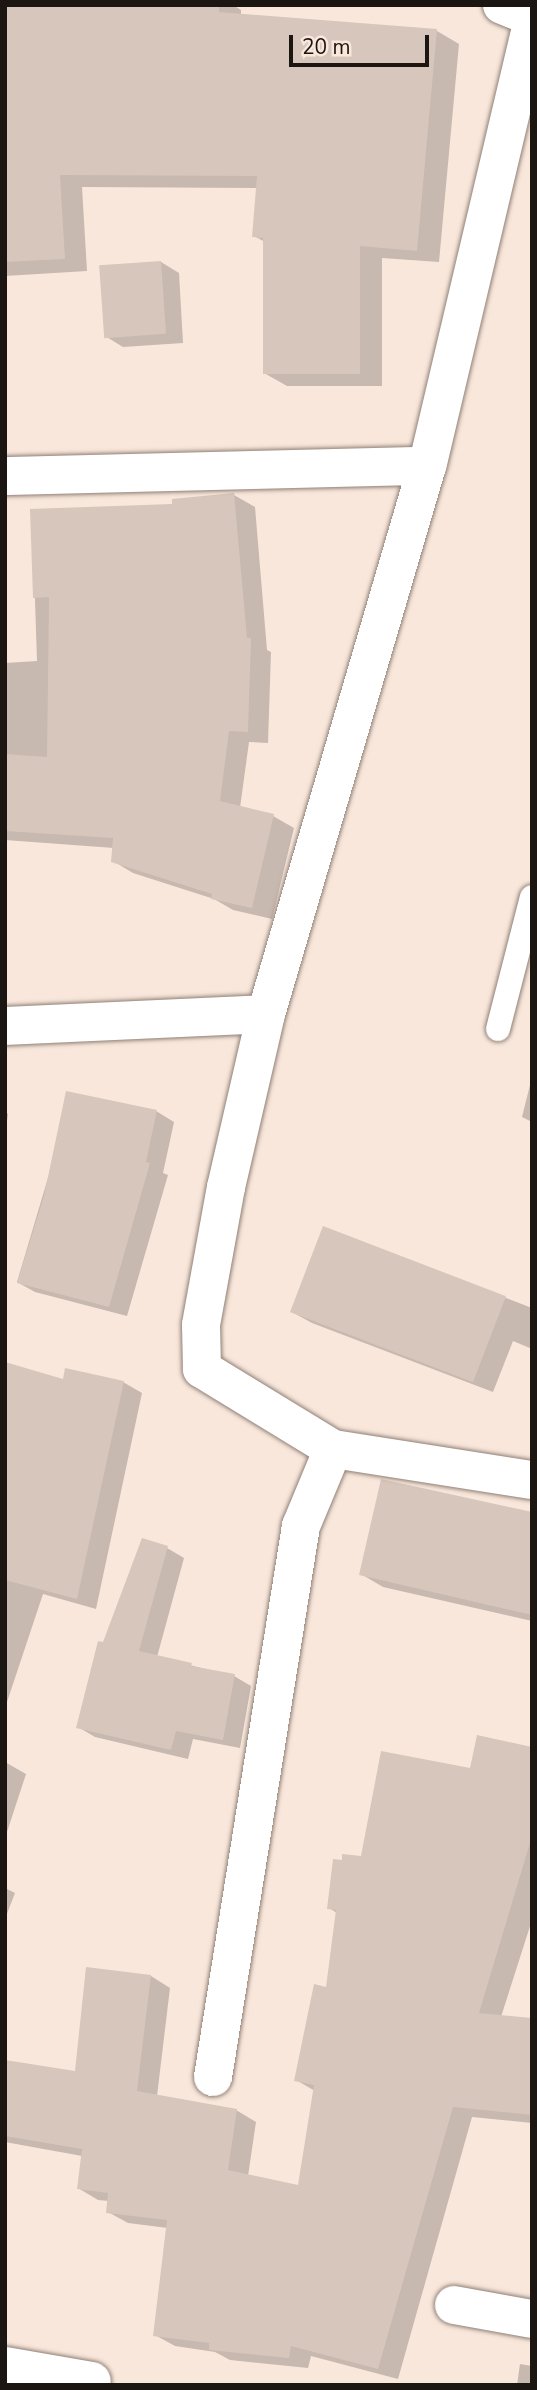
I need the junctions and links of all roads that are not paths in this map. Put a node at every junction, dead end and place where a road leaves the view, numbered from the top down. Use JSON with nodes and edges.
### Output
{"nodes":[{"id":1,"x":502,"y":5,"type":"edge"},
{"id":2,"x":532,"y":17,"type":"edge"},
{"id":3,"x":532,"y":23,"type":"edge"},
{"id":4,"x":427,"y":466,"type":"junction"},
{"id":5,"x":5,"y":476,"type":"edge"},
{"id":6,"x":532,"y":897,"type":"edge"},
{"id":7,"x":266,"y":1014,"type":"junction"},
{"id":8,"x":5,"y":1026,"type":"edge"},
{"id":9,"x":498,"y":1029,"type":"dead end"},
{"id":10,"x":333,"y":1449,"type":"junction"},
{"id":11,"x":532,"y":1480,"type":"edge"},
{"id":12,"x":213,"y":2077,"type":"dead end"},
{"id":13,"x":454,"y":2305,"type":"dead end"},
{"id":14,"x":532,"y":2319,"type":"edge"},
{"id":15,"x":5,"y":2366,"type":"edge"},
{"id":16,"x":92,"y":2381,"type":"dead end"}],
"edges":[{"from":1,"to":2,"type":"street"},
{"from":3,"to":4,"type":"street"},
{"from":4,"to":5,"type":"street"},
{"from":4,"to":7,"type":"street"},
{"from":6,"to":9,"type":"lane"},
{"from":7,"to":8,"type":"street"},
{"from":7,"to":10,"type":"street"},
{"from":10,"to":11,"type":"street"},
{"from":10,"to":12,"type":"street"},
{"from":13,"to":14,"type":"street"},
{"from":15,"to":16,"type":"street"}]}
